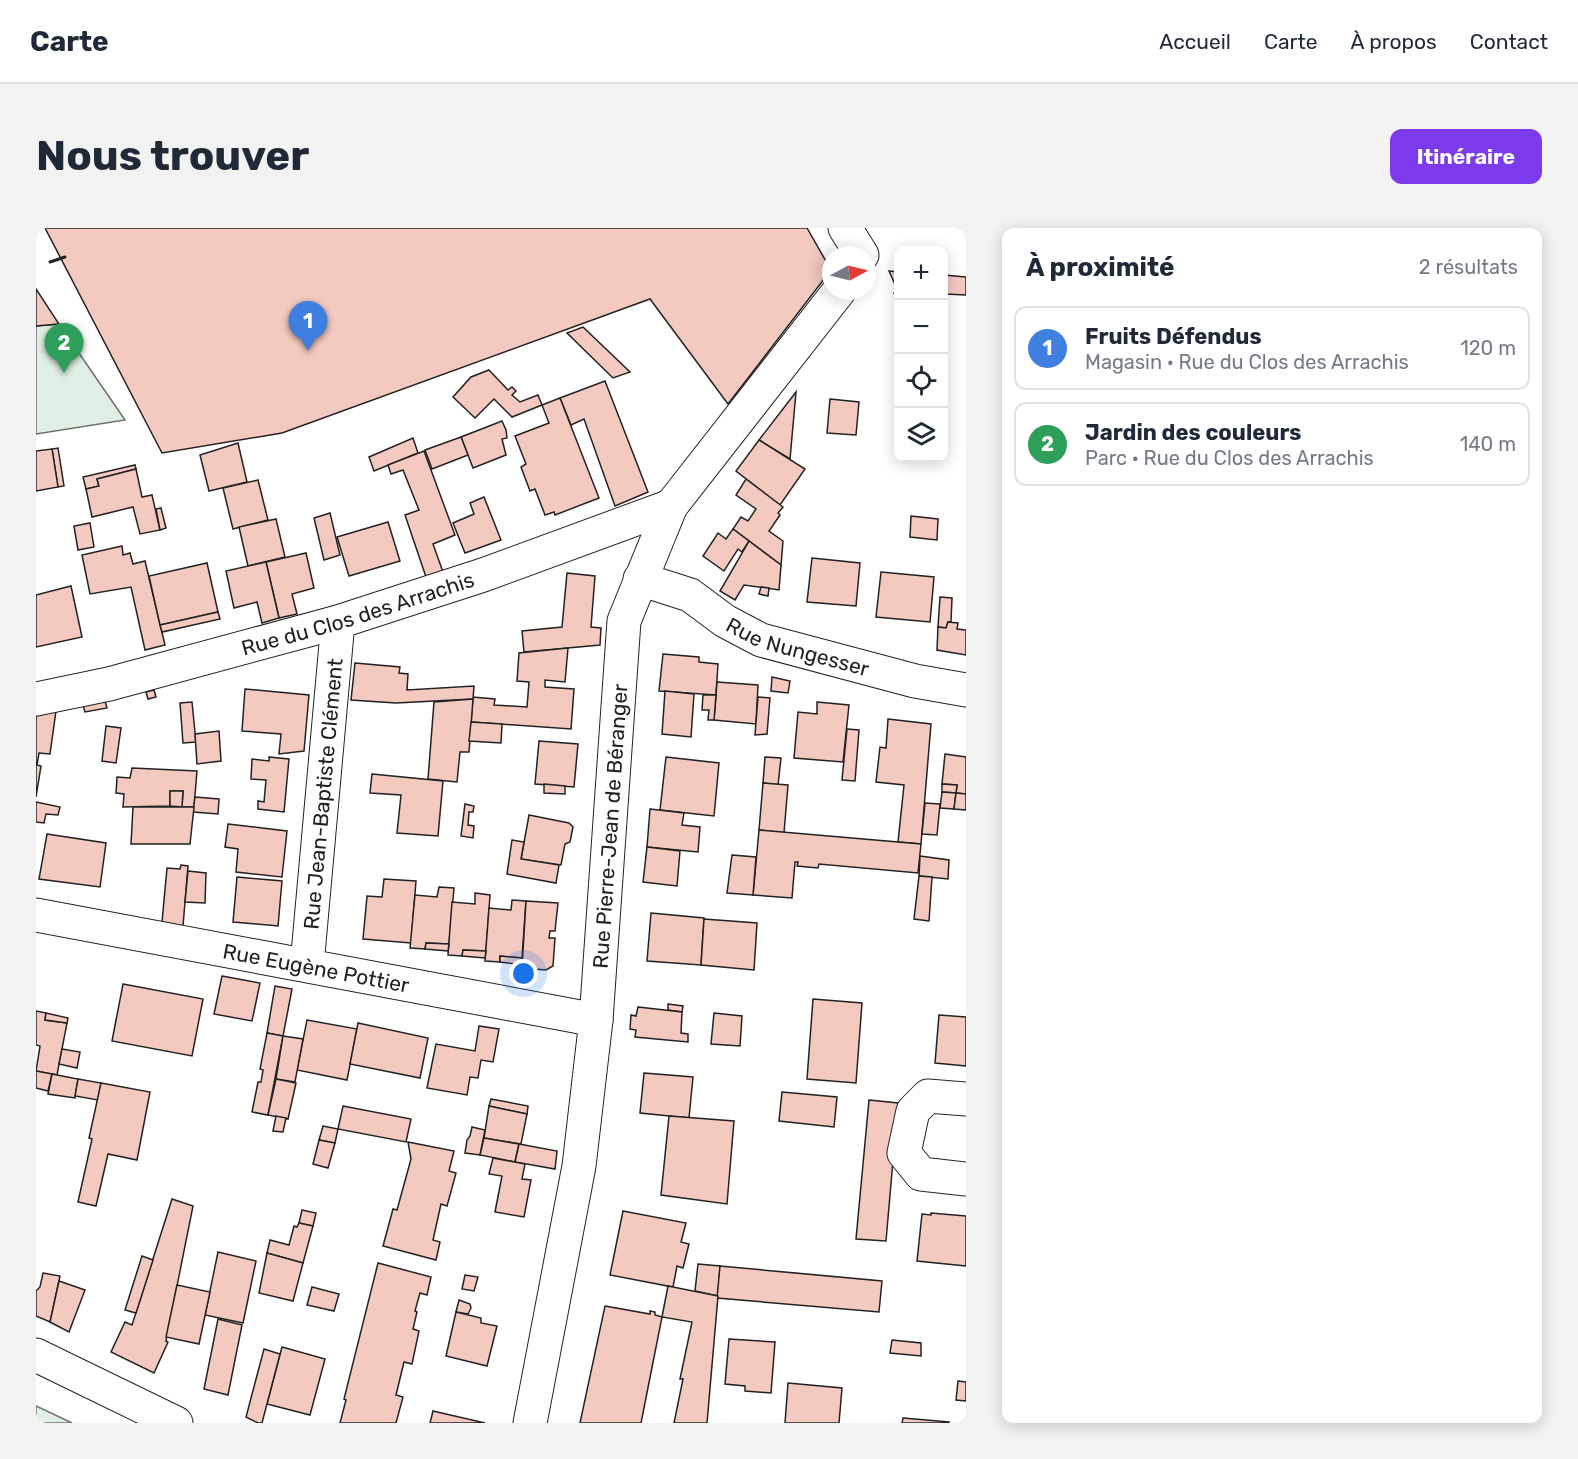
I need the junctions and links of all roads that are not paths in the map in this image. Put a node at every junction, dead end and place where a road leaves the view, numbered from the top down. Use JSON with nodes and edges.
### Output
{"nodes":[{"id":1,"x":845,"y":228,"type":"edge"},
{"id":2,"x":856,"y":246,"type":"edge"},
{"id":3,"x":832,"y":300,"type":"edge"},
{"id":4,"x":671,"y":506,"type":"junction"},
{"id":5,"x":640,"y":579,"type":"junction"},
{"id":6,"x":338,"y":622,"type":"junction"},
{"id":7,"x":966,"y":690,"type":"edge"},
{"id":8,"x":36,"y":699,"type":"edge"},
{"id":9,"x":36,"y":915,"type":"edge"},
{"id":10,"x":307,"y":965,"type":"junction"},
{"id":11,"x":596,"y":1020,"type":"junction"},
{"id":12,"x":966,"y":1099,"type":"edge"},
{"id":13,"x":966,"y":1179,"type":"edge"},
{"id":14,"x":36,"y":1355,"type":"edge"},
{"id":15,"x":176,"y":1423,"type":"edge"},
{"id":16,"x":530,"y":1423,"type":"edge"}],
"edges":[{"from":1,"to":2,"type":"street"},
{"from":3,"to":4,"type":"street","name":"Rue Pierre-Jean de Béranger"},
{"from":4,"to":5,"type":"street","name":"Rue Pierre-Jean de Béranger"},
{"from":4,"to":6,"type":"street","name":"Rue du Clos des Arrachis"},
{"from":5,"to":7,"type":"street","name":"Rue Nungesser"},
{"from":5,"to":11,"type":"street","name":"Rue Pierre-Jean de Béranger"},
{"from":6,"to":8,"type":"street","name":"Rue du Clos des Arrachis"},
{"from":6,"to":10,"type":"street","name":"Rue Jean-Baptiste Clément"},
{"from":9,"to":10,"type":"street","name":"Rue Eugène Pottier"},
{"from":10,"to":11,"type":"street","name":"Rue Eugène Pottier"},
{"from":11,"to":16,"type":"street","name":"Rue Pierre-Jean de Béranger"},
{"from":12,"to":13,"type":"street"},
{"from":14,"to":15,"type":"street"}]}
